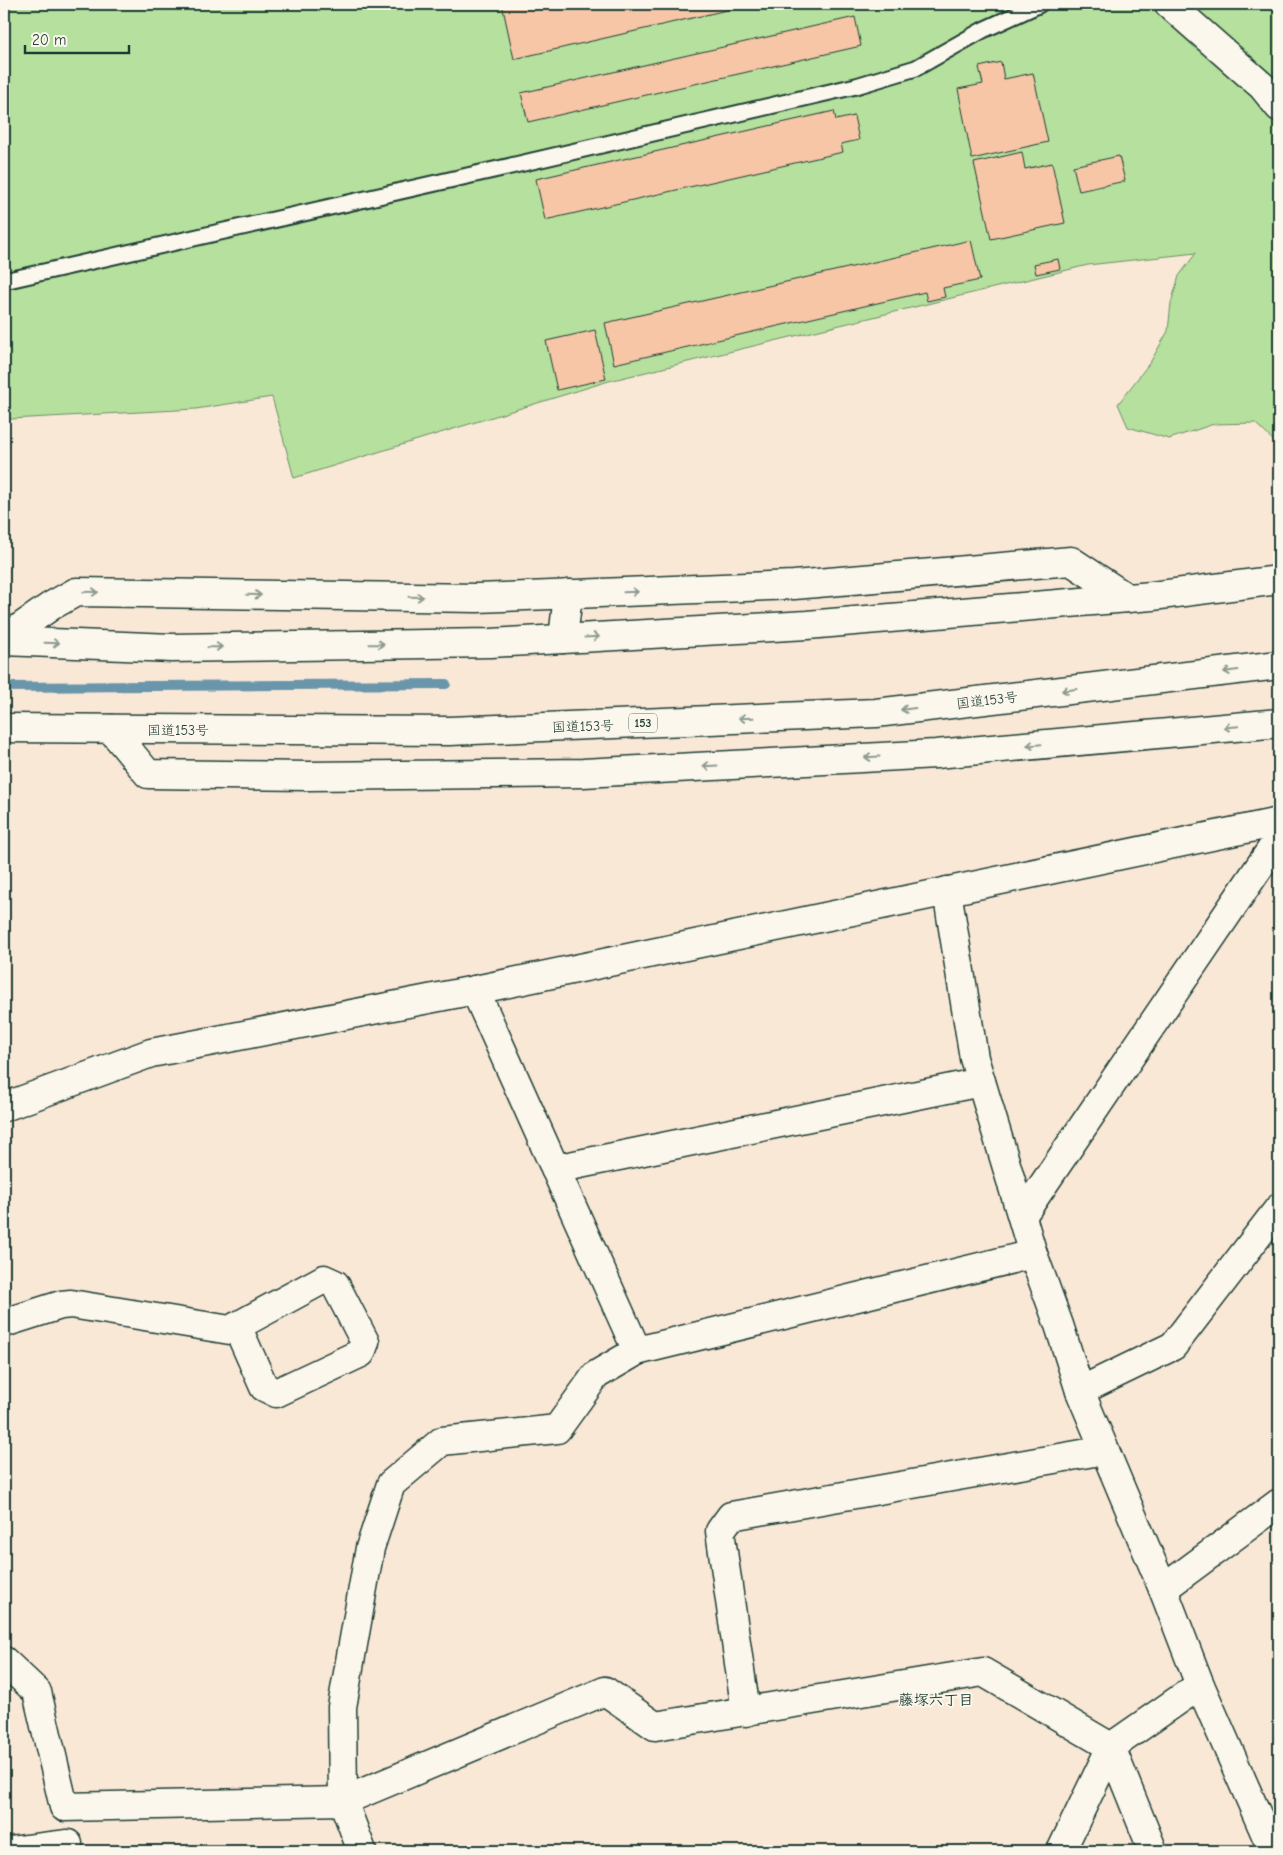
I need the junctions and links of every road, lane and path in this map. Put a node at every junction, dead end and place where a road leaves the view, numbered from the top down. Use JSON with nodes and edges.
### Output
{"nodes":[{"id":1,"x":1040,"y":4,"type":"edge"},
{"id":2,"x":1168,"y":4,"type":"edge"},
{"id":3,"x":1279,"y":107,"type":"edge"},
{"id":4,"x":4,"y":281,"type":"edge"},
{"id":5,"x":1279,"y":580,"type":"edge"},
{"id":6,"x":568,"y":594,"type":"junction"},
{"id":7,"x":1127,"y":598,"type":"junction"},
{"id":8,"x":563,"y":639,"type":"junction"},
{"id":9,"x":4,"y":640,"type":"edge"},
{"id":10,"x":1279,"y":665,"type":"edge"},
{"id":11,"x":1279,"y":723,"type":"edge"},
{"id":12,"x":4,"y":728,"type":"edge"},
{"id":13,"x":112,"y":730,"type":"junction"},
{"id":14,"x":1279,"y":822,"type":"edge"},
{"id":15,"x":1279,"y":838,"type":"edge"},
{"id":16,"x":947,"y":891,"type":"junction"},
{"id":17,"x":475,"y":990,"type":"junction"},
{"id":18,"x":981,"y":1082,"type":"junction"},
{"id":19,"x":4,"y":1106,"type":"edge"},
{"id":20,"x":556,"y":1170,"type":"junction"},
{"id":21,"x":1279,"y":1208,"type":"edge"},
{"id":22,"x":1022,"y":1216,"type":"junction"},
{"id":23,"x":1033,"y":1254,"type":"junction"},
{"id":24,"x":4,"y":1324,"type":"edge"},
{"id":25,"x":237,"y":1326,"type":"junction"},
{"id":26,"x":637,"y":1350,"type":"junction"},
{"id":27,"x":1080,"y":1391,"type":"junction"},
{"id":28,"x":1105,"y":1450,"type":"junction"},
{"id":29,"x":1279,"y":1503,"type":"edge"},
{"id":30,"x":1163,"y":1589,"type":"junction"},
{"id":31,"x":4,"y":1661,"type":"edge"},
{"id":32,"x":1200,"y":1685,"type":"junction"},
{"id":33,"x":746,"y":1712,"type":"junction"},
{"id":34,"x":1111,"y":1747,"type":"junction"},
{"id":35,"x":343,"y":1801,"type":"junction"},
{"id":36,"x":64,"y":1807,"type":"junction"},
{"id":37,"x":69,"y":1848,"type":"edge"},
{"id":38,"x":11,"y":1851,"type":"edge"},
{"id":39,"x":362,"y":1851,"type":"edge"},
{"id":40,"x":1061,"y":1851,"type":"edge"},
{"id":41,"x":1153,"y":1851,"type":"edge"},
{"id":42,"x":1273,"y":1851,"type":"edge"}],
"edges":[{"from":1,"to":4,"type":"lane"},
{"from":2,"to":3,"type":"main road"},
{"from":5,"to":7,"type":"main road"},
{"from":6,"to":7,"type":"main road","one_way":true},
{"from":6,"to":8,"type":"main road"},
{"from":9,"to":6,"type":"main road","one_way":true},
{"from":8,"to":7,"type":"main road","one_way":true},
{"from":9,"to":8,"type":"main road","one_way":true},
{"from":10,"to":13,"type":"main road","name":"国道153号","number":"153","one_way":true},
{"from":11,"to":13,"type":"main road","one_way":true},
{"from":12,"to":13,"type":"main road","name":"国道153号","number":"153"},
{"from":14,"to":16,"type":"main road"},
{"from":15,"to":22,"type":"main road"},
{"from":16,"to":17,"type":"main road"},
{"from":16,"to":18,"type":"main road"},
{"from":17,"to":19,"type":"main road"},
{"from":17,"to":20,"type":"main road"},
{"from":18,"to":20,"type":"main road"},
{"from":18,"to":22,"type":"main road"},
{"from":20,"to":26,"type":"main road"},
{"from":21,"to":27,"type":"main road"},
{"from":22,"to":23,"type":"main road"},
{"from":23,"to":26,"type":"main road"},
{"from":23,"to":27,"type":"main road"},
{"from":24,"to":25,"type":"main road"},
{"from":25,"to":25,"type":"main road"},
{"from":26,"to":35,"type":"main road"},
{"from":27,"to":28,"type":"main road"},
{"from":28,"to":30,"type":"main road"},
{"from":28,"to":33,"type":"main road"},
{"from":29,"to":30,"type":"main road"},
{"from":30,"to":32,"type":"main road"},
{"from":31,"to":36,"type":"main road"},
{"from":32,"to":34,"type":"main road"},
{"from":32,"to":42,"type":"main road"},
{"from":33,"to":34,"type":"main road"},
{"from":33,"to":35,"type":"main road"},
{"from":34,"to":40,"type":"main road"},
{"from":34,"to":41,"type":"main road"},
{"from":35,"to":36,"type":"main road"},
{"from":35,"to":39,"type":"main road"},
{"from":36,"to":37,"type":"main road"},
{"from":37,"to":38,"type":"main road"}]}
